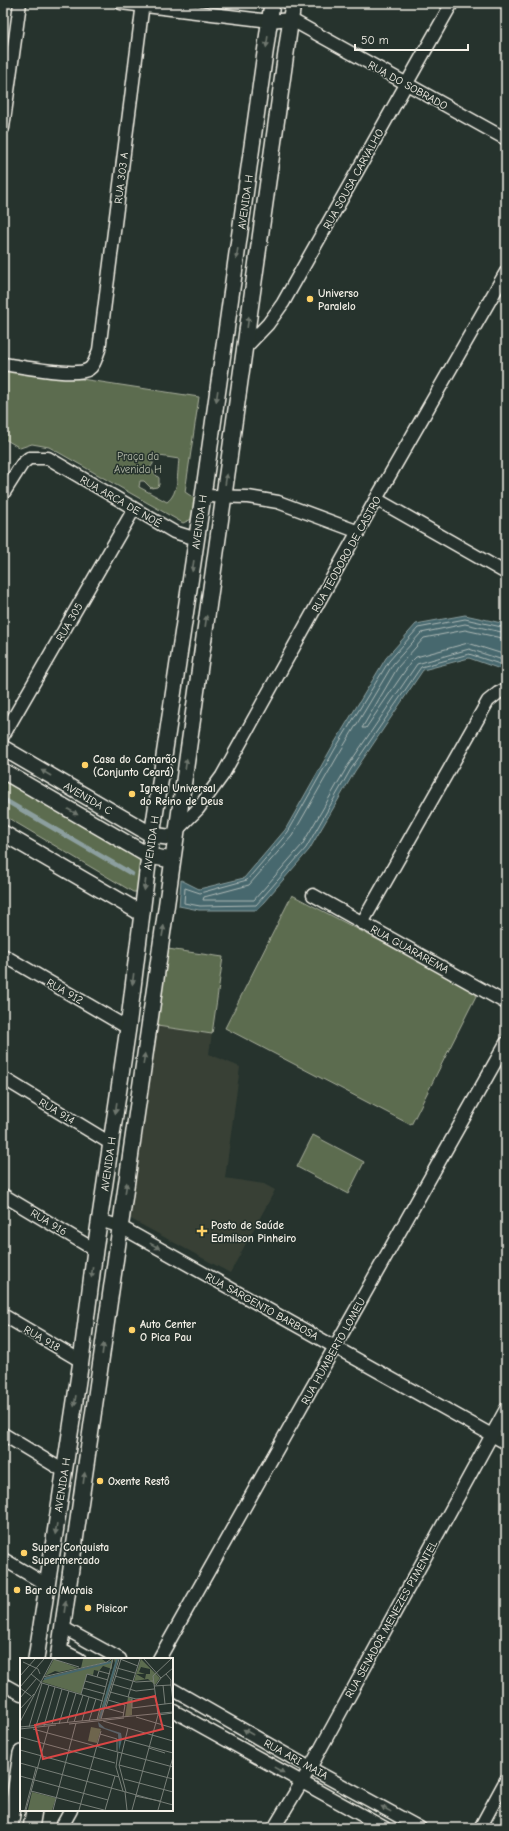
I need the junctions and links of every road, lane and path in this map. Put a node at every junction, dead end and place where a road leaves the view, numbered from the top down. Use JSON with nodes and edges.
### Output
{"nodes":[{"id":1,"x":20,"y":3,"type":"edge"},
{"id":2,"x":121,"y":3,"type":"edge"},
{"id":3,"x":272,"y":3,"type":"edge"},
{"id":4,"x":293,"y":3,"type":"edge"},
{"id":5,"x":452,"y":3,"type":"edge"},
{"id":6,"x":143,"y":4,"type":"edge"},
{"id":7,"x":290,"y":18,"type":"junction"},
{"id":8,"x":270,"y":21,"type":"junction"},
{"id":9,"x":406,"y":84,"type":"junction"},
{"id":10,"x":3,"y":128,"type":"edge"},
{"id":11,"x":506,"y":139,"type":"edge"},
{"id":12,"x":506,"y":272,"type":"edge"},
{"id":13,"x":245,"y":348,"type":"junction"},
{"id":14,"x":3,"y":364,"type":"edge"},
{"id":15,"x":220,"y":375,"type":"junction"},
{"id":16,"x":241,"y":378,"type":"junction"},
{"id":17,"x":3,"y":494,"type":"edge"},
{"id":18,"x":203,"y":496,"type":"junction"},
{"id":19,"x":224,"y":497,"type":"junction"},
{"id":20,"x":376,"y":499,"type":"junction"},
{"id":21,"x":134,"y":508,"type":"junction"},
{"id":22,"x":359,"y":532,"type":"junction"},
{"id":23,"x":197,"y":539,"type":"junction"},
{"id":24,"x":506,"y":573,"type":"edge"},
{"id":25,"x":182,"y":640,"type":"junction"},
{"id":26,"x":203,"y":643,"type":"junction"},
{"id":27,"x":506,"y":689,"type":"edge"},
{"id":28,"x":3,"y":736,"type":"edge"},
{"id":29,"x":3,"y":748,"type":"edge"},
{"id":30,"x":3,"y":771,"type":"edge"},
{"id":31,"x":3,"y":833,"type":"edge"},
{"id":32,"x":176,"y":834,"type":"junction"},
{"id":33,"x":152,"y":835,"type":"junction"},
{"id":34,"x":149,"y":856,"type":"junction"},
{"id":35,"x":172,"y":860,"type":"junction"},
{"id":36,"x":313,"y":895,"type":"dead end"},
{"id":37,"x":141,"y":913,"type":"junction"},
{"id":38,"x":362,"y":923,"type":"junction"},
{"id":39,"x":3,"y":955,"type":"edge"},
{"id":40,"x":506,"y":1002,"type":"edge"},
{"id":41,"x":128,"y":1028,"type":"junction"},
{"id":42,"x":506,"y":1043,"type":"edge"},
{"id":43,"x":3,"y":1078,"type":"edge"},
{"id":44,"x":110,"y":1143,"type":"junction"},
{"id":45,"x":3,"y":1195,"type":"edge"},
{"id":46,"x":100,"y":1220,"type":"junction"},
{"id":47,"x":121,"y":1227,"type":"junction"},
{"id":48,"x":95,"y":1250,"type":"junction"},
{"id":49,"x":3,"y":1315,"type":"edge"},
{"id":50,"x":335,"y":1348,"type":"junction"},
{"id":51,"x":81,"y":1361,"type":"junction"},
{"id":52,"x":506,"y":1409,"type":"edge"},
{"id":53,"x":3,"y":1434,"type":"edge"},
{"id":54,"x":492,"y":1435,"type":"junction"},
{"id":55,"x":506,"y":1443,"type":"edge"},
{"id":56,"x":64,"y":1470,"type":"junction"},
{"id":57,"x":3,"y":1559,"type":"edge"},
{"id":58,"x":47,"y":1586,"type":"junction"},
{"id":59,"x":62,"y":1627,"type":"junction"},
{"id":60,"x":59,"y":1654,"type":"edge"},
{"id":61,"x":36,"y":1658,"type":"edge"},
{"id":62,"x":75,"y":1658,"type":"edge"},
{"id":63,"x":118,"y":1658,"type":"edge"},
{"id":64,"x":160,"y":1658,"type":"edge"},
{"id":65,"x":3,"y":1684,"type":"edge"},
{"id":66,"x":173,"y":1690,"type":"edge"},
{"id":67,"x":20,"y":1693,"type":"edge"},
{"id":68,"x":173,"y":1711,"type":"edge"},
{"id":69,"x":20,"y":1757,"type":"edge"},
{"id":70,"x":310,"y":1768,"type":"junction"},
{"id":71,"x":506,"y":1780,"type":"edge"},
{"id":72,"x":302,"y":1782,"type":"junction"},
{"id":73,"x":8,"y":1807,"type":"edge"},
{"id":74,"x":34,"y":1811,"type":"edge"},
{"id":75,"x":70,"y":1811,"type":"edge"},
{"id":76,"x":10,"y":1828,"type":"edge"},
{"id":77,"x":31,"y":1828,"type":"edge"},
{"id":78,"x":61,"y":1828,"type":"edge"},
{"id":79,"x":274,"y":1828,"type":"edge"},
{"id":80,"x":385,"y":1828,"type":"edge"},
{"id":81,"x":420,"y":1828,"type":"edge"},
{"id":82,"x":480,"y":1828,"type":"edge"}],
"edges":[{"from":1,"to":10,"type":"street"},
{"from":2,"to":6,"type":"street"},
{"from":3,"to":8,"type":"street","name":"AVENIDA H"},
{"from":4,"to":7,"type":"street","name":"AVENIDA H"},
{"from":5,"to":9,"type":"street","name":"RUA SOUSA CARVALHO"},
{"from":6,"to":8,"type":"street"},
{"from":6,"to":14,"type":"street","name":"RUA 303 A"},
{"from":7,"to":8,"type":"street"},
{"from":7,"to":9,"type":"street","name":"RUA DO SOBRADO"},
{"from":13,"to":7,"type":"street","name":"AVENIDA H","one_way":true},
{"from":8,"to":15,"type":"street","name":"AVENIDA H","one_way":true},
{"from":9,"to":11,"type":"street","name":"RUA DO SOBRADO"},
{"from":9,"to":13,"type":"street","name":"RUA SOUSA CARVALHO"},
{"from":12,"to":20,"type":"street","name":"RUA TEODORO DE CASTRO"},
{"from":13,"to":16,"type":"street","name":"AVENIDA H"},
{"from":15,"to":16,"type":"street"},
{"from":15,"to":18,"type":"street","name":"AVENIDA H","one_way":true},
{"from":19,"to":16,"type":"street","name":"AVENIDA H","one_way":true},
{"from":17,"to":21,"type":"street","name":"RUA ARCA DE NOÉ"},
{"from":18,"to":19,"type":"street"},
{"from":18,"to":23,"type":"street","name":"AVENIDA H"},
{"from":19,"to":22,"type":"street"},
{"from":26,"to":19,"type":"street","name":"AVENIDA H","one_way":true},
{"from":20,"to":22,"type":"street","name":"RUA TEODORO DE CASTRO"},
{"from":20,"to":24,"type":"street"},
{"from":21,"to":23,"type":"street","name":"RUA ARCA DE NOÉ"},
{"from":21,"to":28,"type":"street","name":"RUA 305"},
{"from":22,"to":32,"type":"street","name":"RUA TEODORO DE CASTRO"},
{"from":23,"to":25,"type":"street","name":"AVENIDA H","one_way":true},
{"from":25,"to":26,"type":"street"},
{"from":25,"to":33,"type":"street","name":"AVENIDA H"},
{"from":32,"to":26,"type":"street","name":"AVENIDA H","one_way":true},
{"from":27,"to":38,"type":"street"},
{"from":33,"to":29,"type":"street","name":"AVENIDA C","one_way":true},
{"from":30,"to":34,"type":"street","name":"AVENIDA C","one_way":true},
{"from":31,"to":37,"type":"street"},
{"from":32,"to":33,"type":"street","name":"AVENIDA C"},
{"from":32,"to":35,"type":"street","name":"AVENIDA H"},
{"from":33,"to":34,"type":"street","name":"AVENIDA H"},
{"from":34,"to":35,"type":"street","name":"AVENIDA C"},
{"from":34,"to":37,"type":"street","name":"AVENIDA H","one_way":true},
{"from":47,"to":35,"type":"street","name":"AVENIDA H","one_way":true},
{"from":36,"to":38,"type":"street","name":"RUA GUARAREMA"},
{"from":37,"to":41,"type":"street","name":"AVENIDA H","one_way":true},
{"from":38,"to":40,"type":"street","name":"RUA GUARAREMA"},
{"from":39,"to":41,"type":"street","name":"RUA 912"},
{"from":41,"to":44,"type":"street","name":"AVENIDA H","one_way":true},
{"from":42,"to":50,"type":"street","name":"RUA HUMBERTO LOMEU"},
{"from":43,"to":44,"type":"street","name":"RUA 914"},
{"from":44,"to":46,"type":"street","name":"AVENIDA H"},
{"from":45,"to":48,"type":"street","name":"RUA 916"},
{"from":46,"to":47,"type":"street","name":"RUA SARGENTO BARBOSA"},
{"from":46,"to":48,"type":"street","name":"AVENIDA H"},
{"from":47,"to":50,"type":"street","name":"RUA SARGENTO BARBOSA","one_way":true},
{"from":59,"to":47,"type":"street","name":"AVENIDA H","one_way":true},
{"from":48,"to":51,"type":"street","name":"AVENIDA H","one_way":true},
{"from":49,"to":51,"type":"street","name":"RUA 918"},
{"from":50,"to":54,"type":"street","name":"RUA SARGENTO BARBOSA"},
{"from":50,"to":64,"type":"street","name":"RUA HUMBERTO LOMEU"},
{"from":51,"to":56,"type":"street","name":"AVENIDA H","one_way":true},
{"from":52,"to":54,"type":"street","name":"RUA SENADOR MENEZES PIMENTEL"},
{"from":53,"to":56,"type":"street"},
{"from":54,"to":55,"type":"street","name":"RUA SARGENTO BARBOSA"},
{"from":54,"to":70,"type":"street","name":"RUA SENADOR MENEZES PIMENTEL"},
{"from":56,"to":58,"type":"street","name":"AVENIDA H","one_way":true},
{"from":57,"to":58,"type":"street"},
{"from":58,"to":61,"type":"street","name":"AVENIDA H"},
{"from":59,"to":60,"type":"street","name":"AVENIDA H"},
{"from":59,"to":63,"type":"street"},
{"from":60,"to":62,"type":"street"},
{"from":65,"to":67,"type":"street"},
{"from":70,"to":66,"type":"street","name":"RUA ARI MAIA","one_way":true},
{"from":68,"to":72,"type":"street","name":"RUA ARI MAIA","one_way":true},
{"from":69,"to":73,"type":"street"},
{"from":70,"to":72,"type":"street","name":"RUA SENADOR MENEZES PIMENTEL"},
{"from":81,"to":70,"type":"street","name":"RUA ARI MAIA","one_way":true},
{"from":71,"to":82,"type":"street"},
{"from":72,"to":79,"type":"street","name":"RUA SENADOR MENEZES PIMENTEL"},
{"from":72,"to":80,"type":"street","name":"RUA ARI MAIA"},
{"from":73,"to":76,"type":"street"},
{"from":74,"to":77,"type":"street"},
{"from":75,"to":78,"type":"street"}]}
